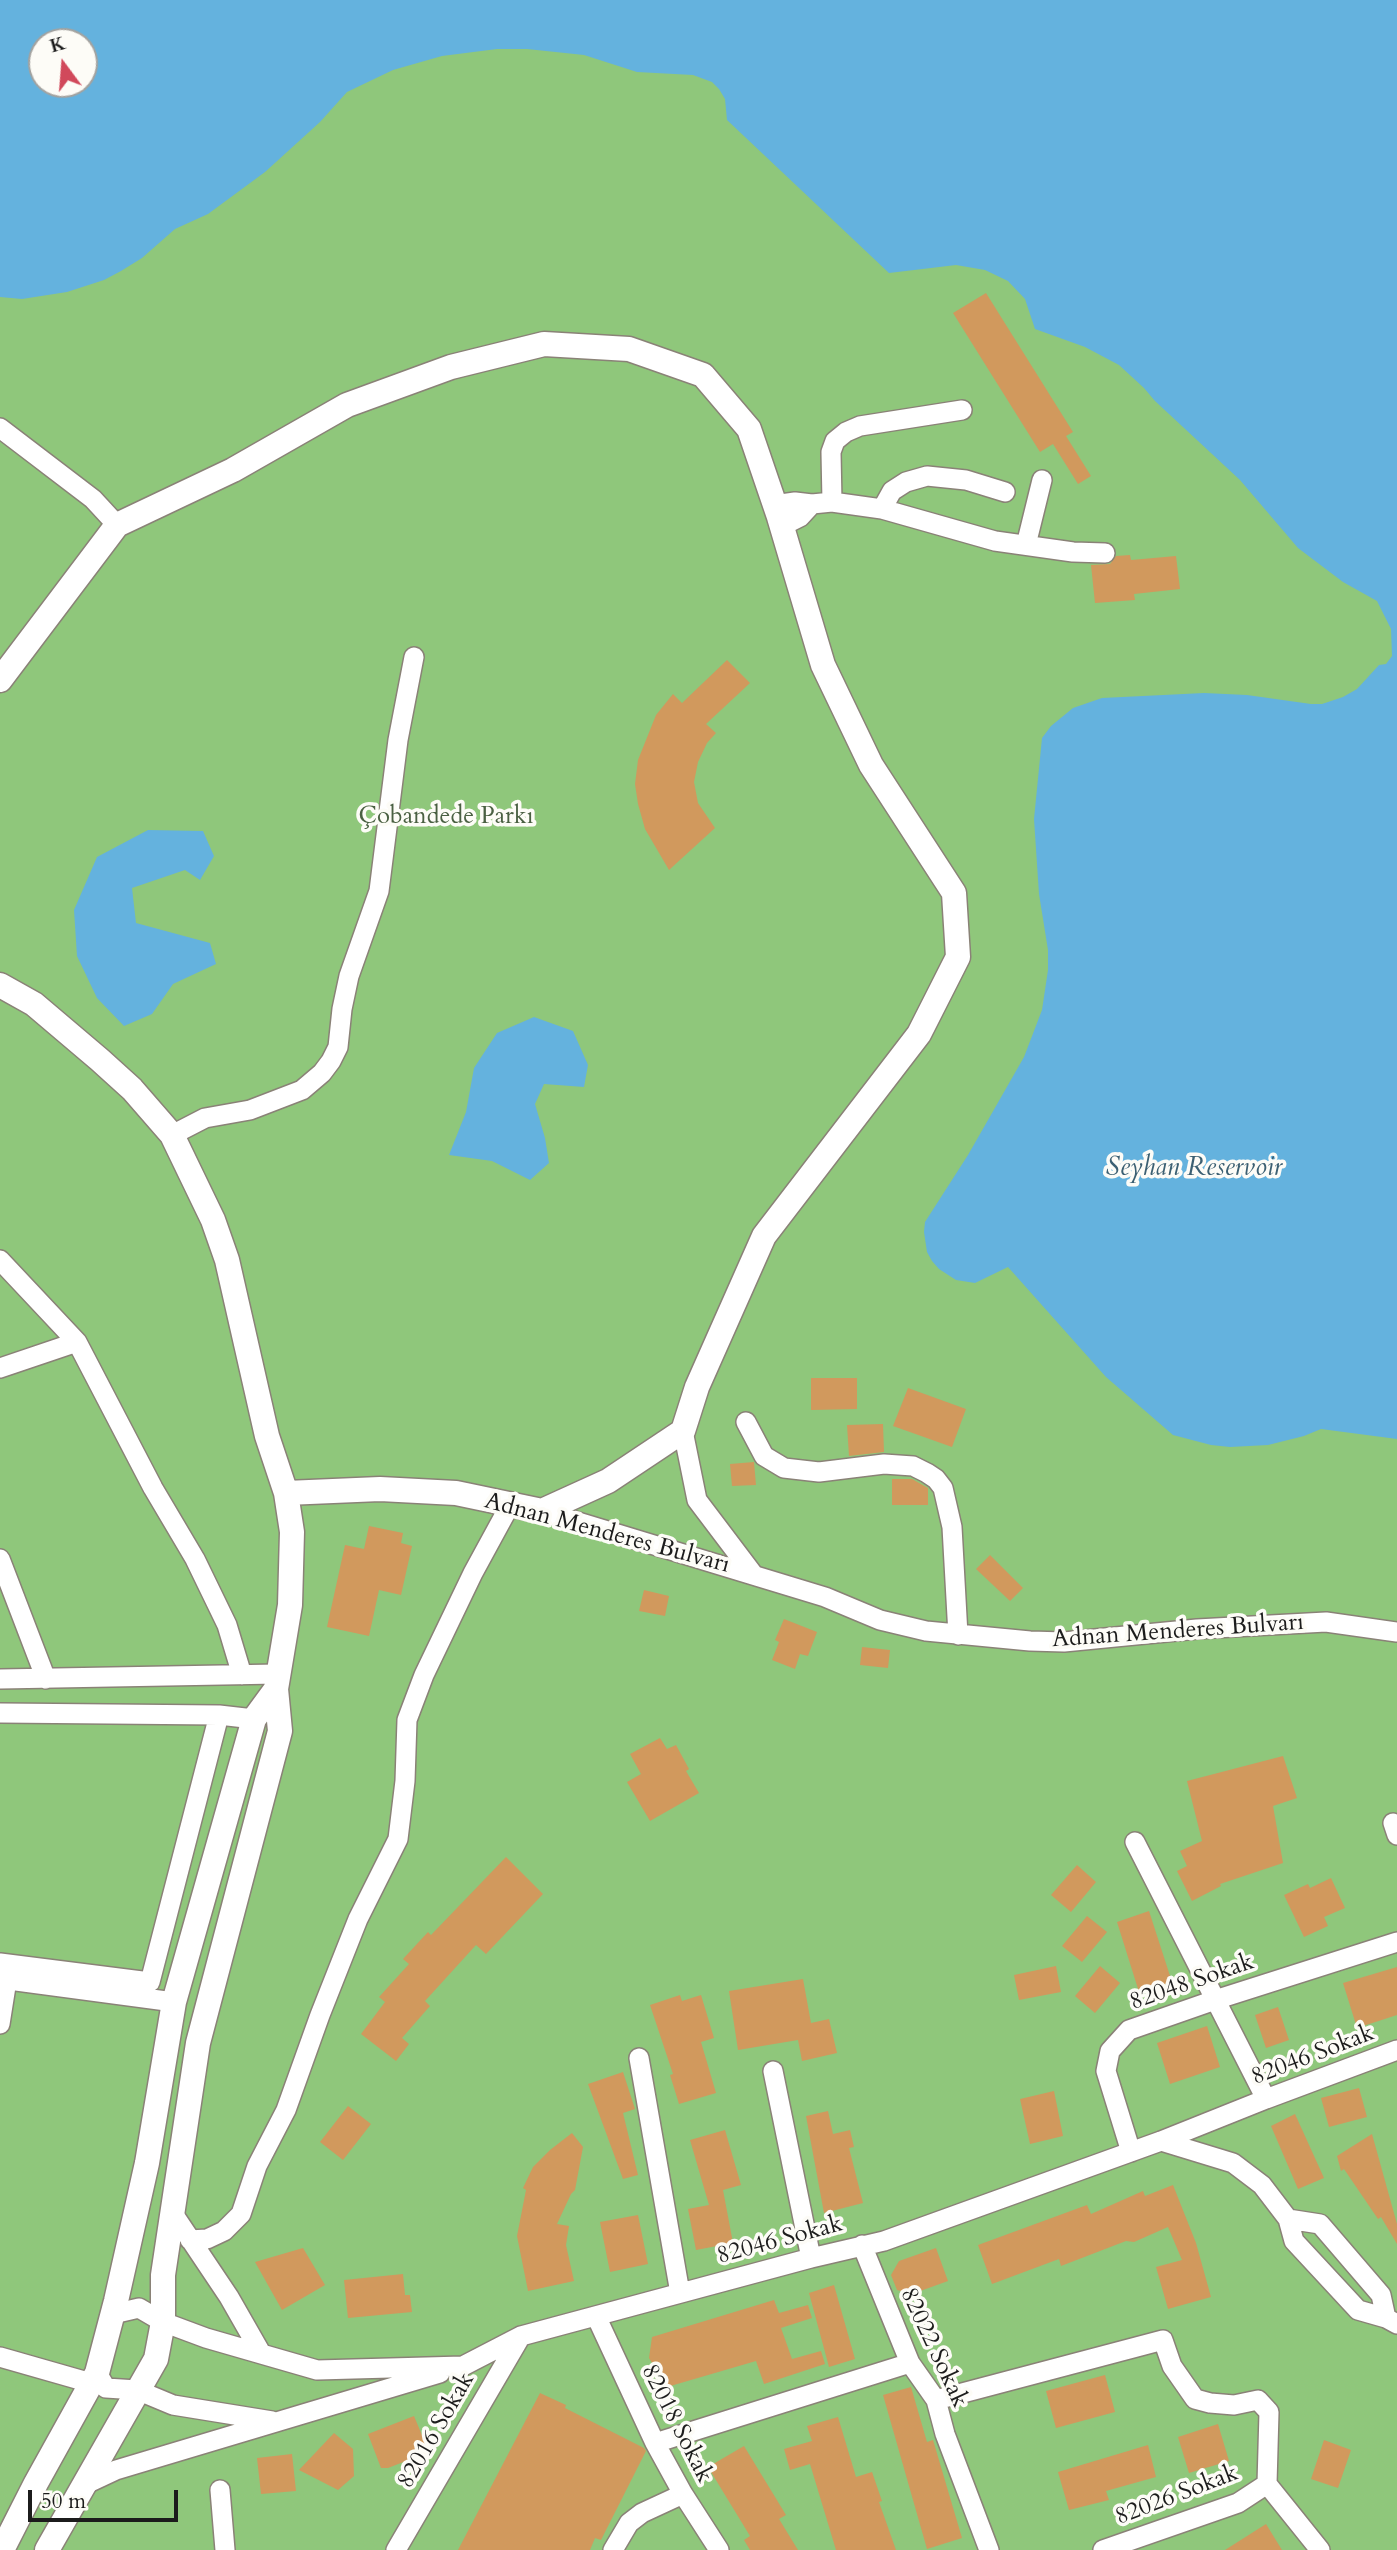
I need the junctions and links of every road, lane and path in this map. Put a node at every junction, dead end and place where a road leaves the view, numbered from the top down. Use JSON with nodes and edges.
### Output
{"nodes":[{"id":1,"x":962,"y":410,"type":"dead end"},
{"id":2,"x":0,"y":428,"type":"edge"},
{"id":3,"x":1042,"y":480,"type":"dead end"},
{"id":4,"x":1005,"y":492,"type":"dead end"},
{"id":5,"x":832,"y":502,"type":"junction"},
{"id":6,"x":882,"y":509,"type":"junction"},
{"id":7,"x":777,"y":516,"type":"junction"},
{"id":8,"x":117,"y":525,"type":"junction"},
{"id":9,"x":1026,"y":545,"type":"junction"},
{"id":10,"x":1104,"y":554,"type":"dead end"},
{"id":11,"x":414,"y":657,"type":"dead end"},
{"id":12,"x":0,"y":680,"type":"edge"},
{"id":13,"x":0,"y":985,"type":"edge"},
{"id":14,"x":172,"y":1135,"type":"junction"},
{"id":15,"x":0,"y":1260,"type":"edge"},
{"id":16,"x":77,"y":1342,"type":"junction"},
{"id":17,"x":0,"y":1368,"type":"edge"},
{"id":18,"x":747,"y":1422,"type":"dead end"},
{"id":19,"x":683,"y":1431,"type":"junction"},
{"id":20,"x":286,"y":1493,"type":"junction"},
{"id":21,"x":510,"y":1505,"type":"junction"},
{"id":22,"x":542,"y":1511,"type":"junction"},
{"id":23,"x":0,"y":1559,"type":"edge"},
{"id":24,"x":753,"y":1574,"type":"junction"},
{"id":25,"x":1397,"y":1632,"type":"edge"},
{"id":26,"x":958,"y":1635,"type":"junction"},
{"id":27,"x":242,"y":1675,"type":"junction"},
{"id":28,"x":46,"y":1678,"type":"junction"},
{"id":29,"x":0,"y":1679,"type":"edge"},
{"id":30,"x":277,"y":1682,"type":"junction"},
{"id":31,"x":0,"y":1713,"type":"edge"},
{"id":32,"x":219,"y":1715,"type":"junction"},
{"id":33,"x":254,"y":1719,"type":"junction"},
{"id":34,"x":1135,"y":1842,"type":"dead end"},
{"id":35,"x":1397,"y":1942,"type":"edge"},
{"id":36,"x":2,"y":1974,"type":"edge"},
{"id":37,"x":1215,"y":2000,"type":"junction"},
{"id":38,"x":174,"y":2002,"type":"junction"},
{"id":39,"x":0,"y":2024,"type":"edge"},
{"id":40,"x":1397,"y":2050,"type":"edge"},
{"id":41,"x":639,"y":2058,"type":"dead end"},
{"id":42,"x":773,"y":2071,"type":"dead end"},
{"id":43,"x":1266,"y":2099,"type":"junction"},
{"id":44,"x":1161,"y":2141,"type":"junction"},
{"id":45,"x":1131,"y":2152,"type":"junction"},
{"id":46,"x":172,"y":2211,"type":"junction"},
{"id":47,"x":1288,"y":2219,"type":"junction"},
{"id":48,"x":190,"y":2241,"type":"junction"},
{"id":49,"x":862,"y":2245,"type":"junction"},
{"id":50,"x":811,"y":2258,"type":"junction"},
{"id":51,"x":680,"y":2293,"type":"junction"},
{"id":52,"x":113,"y":2314,"type":"junction"},
{"id":53,"x":596,"y":2316,"type":"junction"},
{"id":54,"x":1392,"y":2321,"type":"edge"},
{"id":55,"x":163,"y":2322,"type":"junction"},
{"id":56,"x":521,"y":2336,"type":"junction"},
{"id":57,"x":261,"y":2353,"type":"junction"},
{"id":58,"x":0,"y":2357,"type":"edge"},
{"id":59,"x":909,"y":2363,"type":"junction"},
{"id":60,"x":463,"y":2367,"type":"junction"},
{"id":61,"x":94,"y":2378,"type":"junction"},
{"id":62,"x":137,"y":2390,"type":"junction"},
{"id":63,"x":936,"y":2400,"type":"junction"},
{"id":64,"x":276,"y":2422,"type":"junction"},
{"id":65,"x":655,"y":2443,"type":"junction"},
{"id":66,"x":1267,"y":2484,"type":"junction"},
{"id":67,"x":83,"y":2485,"type":"junction"},
{"id":68,"x":220,"y":2490,"type":"dead end"},
{"id":69,"x":683,"y":2494,"type":"junction"},
{"id":70,"x":2,"y":2550,"type":"edge"},
{"id":71,"x":47,"y":2550,"type":"edge"},
{"id":72,"x":225,"y":2550,"type":"edge"},
{"id":73,"x":396,"y":2550,"type":"edge"},
{"id":74,"x":614,"y":2550,"type":"edge"},
{"id":75,"x":719,"y":2550,"type":"edge"},
{"id":76,"x":989,"y":2550,"type":"edge"},
{"id":77,"x":1103,"y":2550,"type":"edge"},
{"id":78,"x":1320,"y":2550,"type":"edge"}],
"edges":[{"from":1,"to":5,"type":"street"},
{"from":2,"to":8,"type":"street"},
{"from":3,"to":9,"type":"street"},
{"from":4,"to":6,"type":"street"},
{"from":5,"to":6,"type":"street"},
{"from":5,"to":7,"type":"street"},
{"from":6,"to":9,"type":"street"},
{"from":7,"to":8,"type":"main road"},
{"from":7,"to":19,"type":"main road"},
{"from":8,"to":12,"type":"main road"},
{"from":9,"to":10,"type":"street"},
{"from":11,"to":14,"type":"street"},
{"from":13,"to":14,"type":"main road"},
{"from":14,"to":20,"type":"main road"},
{"from":15,"to":16,"type":"street"},
{"from":16,"to":17,"type":"street"},
{"from":16,"to":27,"type":"street"},
{"from":18,"to":26,"type":"street"},
{"from":19,"to":22,"type":"main road"},
{"from":19,"to":24,"type":"street"},
{"from":20,"to":21,"type":"main road","name":"Adnan Menderes Bulvarı"},
{"from":20,"to":30,"type":"main road"},
{"from":21,"to":22,"type":"main road","name":"Adnan Menderes Bulvarı"},
{"from":21,"to":48,"type":"street"},
{"from":22,"to":24,"type":"street","name":"Adnan Menderes Bulvarı"},
{"from":23,"to":28,"type":"street"},
{"from":24,"to":26,"type":"street","name":"Adnan Menderes Bulvarı"},
{"from":25,"to":26,"type":"street","name":"Adnan Menderes Bulvarı"},
{"from":27,"to":28,"type":"street"},
{"from":27,"to":30,"type":"street"},
{"from":28,"to":29,"type":"street"},
{"from":30,"to":33,"type":"main road"},
{"from":30,"to":46,"type":"main road"},
{"from":31,"to":32,"type":"street"},
{"from":32,"to":33,"type":"street"},
{"from":32,"to":36,"type":"street"},
{"from":33,"to":38,"type":"main road"},
{"from":34,"to":37,"type":"street"},
{"from":35,"to":37,"type":"street","name":"82048 Sokak"},
{"from":36,"to":38,"type":"street"},
{"from":36,"to":39,"type":"street"},
{"from":37,"to":43,"type":"street"},
{"from":37,"to":45,"type":"street","name":"82048 Sokak"},
{"from":38,"to":52,"type":"main road"},
{"from":40,"to":43,"type":"street","name":"82046 Sokak"},
{"from":41,"to":51,"type":"street"},
{"from":42,"to":50,"type":"street"},
{"from":43,"to":44,"type":"street","name":"82046 Sokak"},
{"from":44,"to":45,"type":"street","name":"82046 Sokak"},
{"from":44,"to":47,"type":"street"},
{"from":45,"to":49,"type":"street","name":"82046 Sokak"},
{"from":46,"to":48,"type":"street"},
{"from":46,"to":55,"type":"main road"},
{"from":47,"to":54,"type":"street"},
{"from":47,"to":54,"type":"street"},
{"from":48,"to":57,"type":"street"},
{"from":49,"to":50,"type":"street","name":"82046 Sokak"},
{"from":49,"to":59,"type":"street","name":"82022 Sokak"},
{"from":50,"to":51,"type":"street","name":"82046 Sokak"},
{"from":51,"to":53,"type":"street","name":"82046 Sokak"},
{"from":52,"to":55,"type":"street","name":"82046 Sokak"},
{"from":52,"to":61,"type":"main road"},
{"from":53,"to":56,"type":"street","name":"82046 Sokak"},
{"from":53,"to":65,"type":"street","name":"82018 Sokak"},
{"from":55,"to":57,"type":"street","name":"82046 Sokak"},
{"from":55,"to":62,"type":"main road"},
{"from":56,"to":60,"type":"street","name":"82046 Sokak"},
{"from":56,"to":73,"type":"street","name":"82016 Sokak"},
{"from":57,"to":60,"type":"street","name":"82046 Sokak"},
{"from":58,"to":61,"type":"street"},
{"from":59,"to":63,"type":"street","name":"82022 Sokak"},
{"from":59,"to":65,"type":"street"},
{"from":60,"to":64,"type":"street"},
{"from":61,"to":62,"type":"street"},
{"from":61,"to":70,"type":"main road"},
{"from":62,"to":64,"type":"street"},
{"from":62,"to":67,"type":"main road"},
{"from":63,"to":66,"type":"street"},
{"from":63,"to":76,"type":"street","name":"82022 Sokak"},
{"from":64,"to":67,"type":"street"},
{"from":65,"to":69,"type":"street","name":"82018 Sokak"},
{"from":66,"to":77,"type":"street","name":"82026 Sokak"},
{"from":66,"to":78,"type":"street"},
{"from":67,"to":71,"type":"main road"},
{"from":68,"to":72,"type":"street"},
{"from":69,"to":74,"type":"street"},
{"from":69,"to":75,"type":"street","name":"82018 Sokak"}]}
